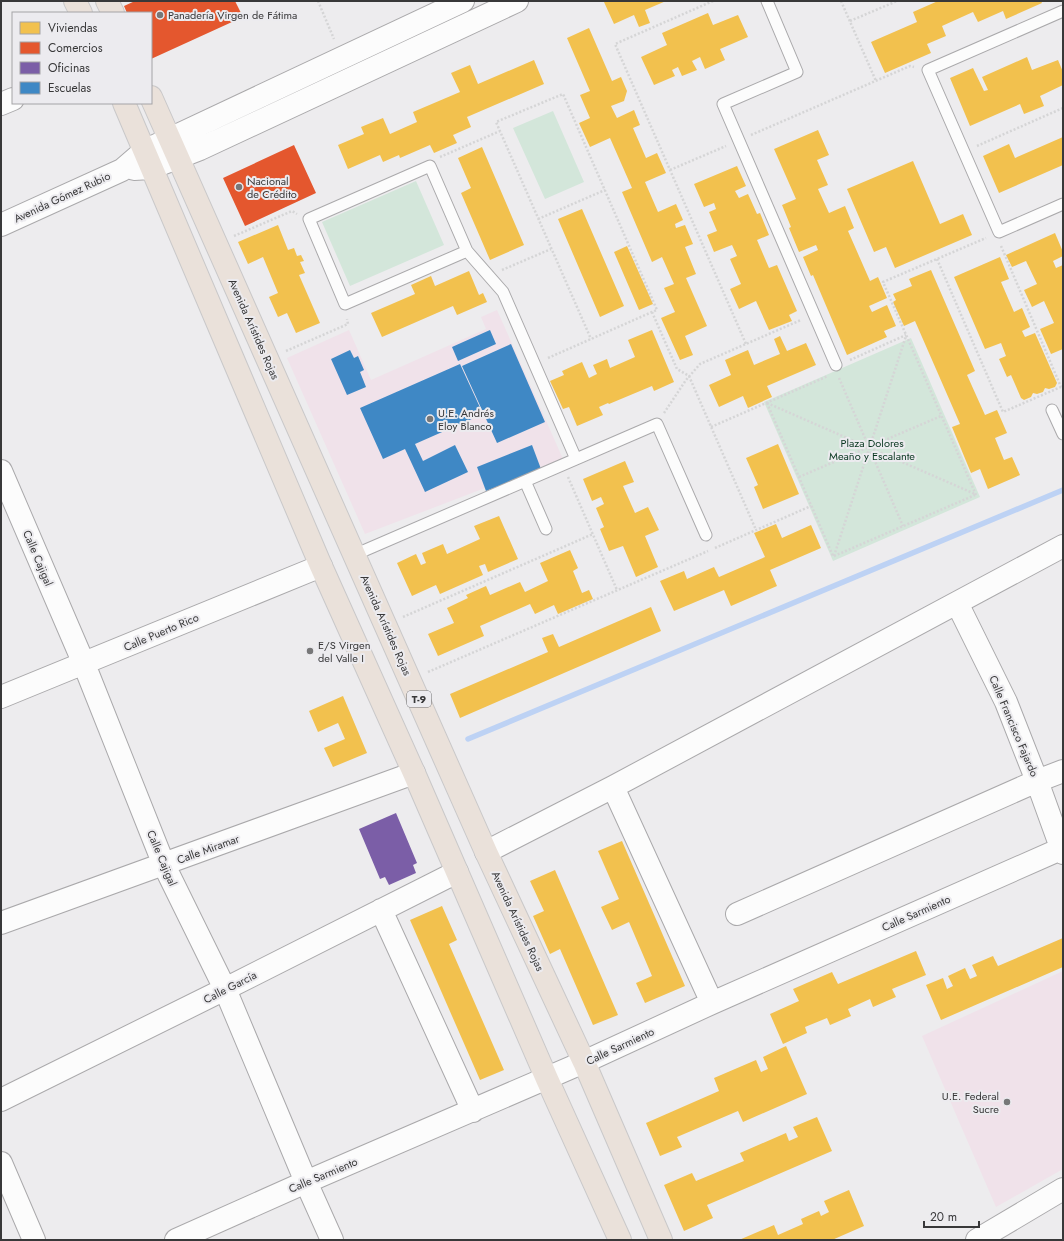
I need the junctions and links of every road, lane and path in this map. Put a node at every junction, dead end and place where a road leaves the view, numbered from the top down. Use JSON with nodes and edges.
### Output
{"nodes":[{"id":1,"x":76,"y":1,"type":"edge"},
{"id":2,"x":107,"y":1,"type":"edge"},
{"id":3,"x":318,"y":1,"type":"edge"},
{"id":4,"x":463,"y":1,"type":"edge"},
{"id":5,"x":517,"y":1,"type":"edge"},
{"id":6,"x":713,"y":1,"type":"edge"},
{"id":7,"x":767,"y":1,"type":"edge"},
{"id":8,"x":841,"y":1,"type":"edge"},
{"id":9,"x":897,"y":1,"type":"edge"},
{"id":10,"x":1063,"y":11,"type":"edge"},
{"id":11,"x":81,"y":12,"type":"edge"},
{"id":12,"x":112,"y":12,"type":"edge"},
{"id":13,"x":850,"y":22,"type":"junction"},
{"id":14,"x":343,"y":57,"type":"junction"},
{"id":15,"x":928,"y":70,"type":"junction"},
{"id":16,"x":876,"y":81,"type":"junction"},
{"id":17,"x":152,"y":99,"type":"edge"},
{"id":18,"x":12,"y":100,"type":"edge"},
{"id":19,"x":1,"y":104,"type":"edge"},
{"id":20,"x":124,"y":104,"type":"edge"},
{"id":21,"x":1063,"y":108,"type":"edge"},
{"id":22,"x":500,"y":131,"type":"junction"},
{"id":23,"x":170,"y":138,"type":"junction"},
{"id":24,"x":738,"y":141,"type":"junction"},
{"id":25,"x":964,"y":151,"type":"junction"},
{"id":26,"x":178,"y":158,"type":"junction"},
{"id":27,"x":147,"y":159,"type":"junction"},
{"id":28,"x":430,"y":166,"type":"junction"},
{"id":29,"x":670,"y":170,"type":"junction"},
{"id":30,"x":605,"y":190,"type":"junction"},
{"id":31,"x":1063,"y":204,"type":"edge"},
{"id":32,"x":308,"y":219,"type":"junction"},
{"id":33,"x":538,"y":219,"type":"junction"},
{"id":34,"x":1,"y":225,"type":"edge"},
{"id":35,"x":999,"y":232,"type":"junction"},
{"id":36,"x":217,"y":244,"type":"junction"},
{"id":37,"x":551,"y":249,"type":"junction"},
{"id":38,"x":467,"y":251,"type":"junction"},
{"id":39,"x":937,"y":259,"type":"junction"},
{"id":40,"x":489,"y":276,"type":"junction"},
{"id":41,"x":345,"y":304,"type":"junction"},
{"id":42,"x":652,"y":312,"type":"junction"},
{"id":43,"x":814,"y":314,"type":"junction"},
{"id":44,"x":906,"y":335,"type":"junction"},
{"id":45,"x":590,"y":339,"type":"junction"},
{"id":46,"x":746,"y":344,"type":"junction"},
{"id":47,"x":268,"y":359,"type":"junction"},
{"id":48,"x":534,"y":363,"type":"junction"},
{"id":49,"x":837,"y":369,"type":"junction"},
{"id":50,"x":689,"y":376,"type":"junction"},
{"id":51,"x":1062,"y":387,"type":"edge"},
{"id":52,"x":766,"y":403,"type":"junction"},
{"id":53,"x":1052,"y":410,"type":"dead end"},
{"id":54,"x":941,"y":416,"type":"junction"},
{"id":55,"x":657,"y":424,"type":"junction"},
{"id":56,"x":711,"y":427,"type":"junction"},
{"id":57,"x":1063,"y":434,"type":"edge"},
{"id":58,"x":869,"y":447,"type":"junction"},
{"id":59,"x":576,"y":459,"type":"junction"},
{"id":60,"x":563,"y":464,"type":"junction"},
{"id":61,"x":1,"y":471,"type":"edge"},
{"id":62,"x":799,"y":477,"type":"junction"},
{"id":63,"x":525,"y":481,"type":"junction"},
{"id":64,"x":976,"y":495,"type":"junction"},
{"id":65,"x":811,"y":506,"type":"junction"},
{"id":66,"x":903,"y":526,"type":"junction"},
{"id":67,"x":546,"y":529,"type":"dead end"},
{"id":68,"x":756,"y":530,"type":"junction"},
{"id":69,"x":593,"y":534,"type":"junction"},
{"id":70,"x":706,"y":535,"type":"dead end"},
{"id":71,"x":1063,"y":546,"type":"edge"},
{"id":72,"x":354,"y":555,"type":"junction"},
{"id":73,"x":834,"y":556,"type":"junction"},
{"id":74,"x":320,"y":566,"type":"junction"},
{"id":75,"x":617,"y":590,"type":"junction"},
{"id":76,"x":957,"y":603,"type":"junction"},
{"id":77,"x":385,"y":624,"type":"junction"},
{"id":78,"x":84,"y":664,"type":"junction"},
{"id":79,"x":410,"y":680,"type":"junction"},
{"id":80,"x":1,"y":697,"type":"edge"},
{"id":81,"x":1063,"y":771,"type":"edge"},
{"id":82,"x":414,"y":773,"type":"junction"},
{"id":83,"x":1037,"y":781,"type":"junction"},
{"id":84,"x":613,"y":787,"type":"junction"},
{"id":85,"x":1062,"y":850,"type":"edge"},
{"id":86,"x":486,"y":852,"type":"junction"},
{"id":87,"x":164,"y":865,"type":"junction"},
{"id":88,"x":457,"y":872,"type":"junction"},
{"id":89,"x":381,"y":910,"type":"junction"},
{"id":90,"x":737,"y":914,"type":"dead end"},
{"id":91,"x":1,"y":923,"type":"edge"},
{"id":92,"x":225,"y":990,"type":"junction"},
{"id":93,"x":712,"y":1003,"type":"junction"},
{"id":94,"x":584,"y":1062,"type":"junction"},
{"id":95,"x":548,"y":1079,"type":"junction"},
{"id":96,"x":1,"y":1100,"type":"edge"},
{"id":97,"x":473,"y":1111,"type":"junction"},
{"id":98,"x":1,"y":1163,"type":"edge"},
{"id":99,"x":306,"y":1182,"type":"junction"},
{"id":100,"x":1063,"y":1189,"type":"edge"},
{"id":101,"x":34,"y":1240,"type":"edge"},
{"id":102,"x":176,"y":1240,"type":"edge"},
{"id":103,"x":332,"y":1240,"type":"edge"},
{"id":104,"x":620,"y":1240,"type":"edge"},
{"id":105,"x":661,"y":1240,"type":"edge"},
{"id":106,"x":977,"y":1240,"type":"edge"}],
"edges":[{"from":1,"to":11,"type":"main road"},
{"from":2,"to":12,"type":"main road"},
{"from":3,"to":14,"type":"path"},
{"from":4,"to":14,"type":"street","name":"Avenida Gómez Rubio"},
{"from":5,"to":26,"type":"street","name":"Avenida Gómez Rubio"},
{"from":6,"to":29,"type":"path"},
{"from":7,"to":24,"type":"lane"},
{"from":8,"to":13,"type":"path"},
{"from":9,"to":13,"type":"path"},
{"from":10,"to":15,"type":"lane"},
{"from":13,"to":16,"type":"path"},
{"from":14,"to":23,"type":"street","name":"Avenida Gómez Rubio"},
{"from":15,"to":16,"type":"path"},
{"from":15,"to":25,"type":"lane"},
{"from":16,"to":24,"type":"path"},
{"from":17,"to":23,"type":"main road","name":"Avenida Arístides Rojas","number":"T-9"},
{"from":18,"to":19,"type":"street"},
{"from":20,"to":27,"type":"main road"},
{"from":21,"to":25,"type":"path"},
{"from":22,"to":28,"type":"path"},
{"from":22,"to":30,"type":"path"},
{"from":22,"to":33,"type":"path"},
{"from":23,"to":26,"type":"main road","name":"Avenida Arístides Rojas","number":"T-9"},
{"from":23,"to":27,"type":"street","name":"Avenida Gómez Rubio"},
{"from":24,"to":29,"type":"path"},
{"from":24,"to":43,"type":"lane"},
{"from":25,"to":35,"type":"lane"},
{"from":26,"to":27,"type":"street","name":"Avenida Gómez Rubio"},
{"from":26,"to":36,"type":"main road","name":"Avenida Arístides Rojas","number":"T-9"},
{"from":27,"to":34,"type":"street","name":"Avenida Gómez Rubio"},
{"from":27,"to":74,"type":"main road"},
{"from":28,"to":32,"type":"lane"},
{"from":28,"to":38,"type":"lane"},
{"from":29,"to":46,"type":"path"},
{"from":30,"to":33,"type":"path"},
{"from":30,"to":42,"type":"path"},
{"from":31,"to":35,"type":"lane"},
{"from":32,"to":36,"type":"path"},
{"from":32,"to":41,"type":"lane"},
{"from":33,"to":37,"type":"path"},
{"from":35,"to":39,"type":"path"},
{"from":35,"to":51,"type":"path"},
{"from":36,"to":47,"type":"main road","name":"Avenida Arístides Rojas","number":"T-9"},
{"from":37,"to":40,"type":"path"},
{"from":37,"to":45,"type":"path"},
{"from":38,"to":40,"type":"lane"},
{"from":38,"to":41,"type":"lane"},
{"from":39,"to":44,"type":"path"},
{"from":39,"to":51,"type":"path"},
{"from":40,"to":48,"type":"lane"},
{"from":41,"to":47,"type":"path"},
{"from":42,"to":45,"type":"path"},
{"from":42,"to":50,"type":"path"},
{"from":43,"to":46,"type":"path"},
{"from":43,"to":49,"type":"lane"},
{"from":44,"to":49,"type":"path"},
{"from":44,"to":54,"type":"path"},
{"from":44,"to":58,"type":"path"},
{"from":45,"to":48,"type":"path"},
{"from":46,"to":50,"type":"path"},
{"from":47,"to":72,"type":"main road","name":"Avenida Arístides Rojas","number":"T-9"},
{"from":48,"to":59,"type":"lane"},
{"from":49,"to":52,"type":"path"},
{"from":49,"to":58,"type":"path"},
{"from":50,"to":55,"type":"path"},
{"from":50,"to":56,"type":"path"},
{"from":52,"to":56,"type":"path"},
{"from":52,"to":58,"type":"path"},
{"from":52,"to":62,"type":"path"},
{"from":53,"to":57,"type":"lane"},
{"from":54,"to":58,"type":"path"},
{"from":54,"to":64,"type":"path"},
{"from":55,"to":59,"type":"lane"},
{"from":55,"to":70,"type":"lane"},
{"from":56,"to":68,"type":"path"},
{"from":58,"to":62,"type":"path"},
{"from":58,"to":64,"type":"path"},
{"from":58,"to":66,"type":"path"},
{"from":58,"to":73,"type":"path"},
{"from":59,"to":60,"type":"lane"},
{"from":60,"to":63,"type":"lane"},
{"from":60,"to":69,"type":"path"},
{"from":61,"to":78,"type":"street","name":"Calle Cajigal"},
{"from":62,"to":65,"type":"path"},
{"from":63,"to":67,"type":"lane"},
{"from":63,"to":72,"type":"lane"},
{"from":64,"to":66,"type":"path"},
{"from":65,"to":68,"type":"path"},
{"from":65,"to":73,"type":"path"},
{"from":66,"to":73,"type":"path"},
{"from":68,"to":75,"type":"path"},
{"from":69,"to":75,"type":"path"},
{"from":69,"to":77,"type":"path"},
{"from":71,"to":76,"type":"street"},
{"from":72,"to":77,"type":"main road","name":"Avenida Arístides Rojas","number":"T-9"},
{"from":74,"to":78,"type":"street","name":"Calle Puerto Rico"},
{"from":74,"to":82,"type":"main road"},
{"from":75,"to":79,"type":"path"},
{"from":76,"to":83,"type":"street","name":"Calle Francisco Fajardo"},
{"from":76,"to":84,"type":"street"},
{"from":77,"to":79,"type":"main road","name":"Avenida Arístides Rojas","number":"T-9"},
{"from":78,"to":80,"type":"street","name":"Calle Puerto Rico"},
{"from":78,"to":87,"type":"street","name":"Calle Cajigal"},
{"from":79,"to":86,"type":"main road","name":"Avenida Arístides Rojas","number":"T-9"},
{"from":81,"to":83,"type":"street"},
{"from":82,"to":87,"type":"street","name":"Calle Miramar"},
{"from":82,"to":88,"type":"main road"},
{"from":83,"to":85,"type":"street","name":"Calle Francisco Fajardo"},
{"from":83,"to":90,"type":"street"},
{"from":84,"to":86,"type":"street"},
{"from":84,"to":93,"type":"street"},
{"from":85,"to":93,"type":"street","name":"Calle Sarmiento"},
{"from":86,"to":94,"type":"main road","name":"Avenida Arístides Rojas","number":"T-9"},
{"from":87,"to":91,"type":"street","name":"Calle Miramar"},
{"from":87,"to":92,"type":"street","name":"Calle Cajigal"},
{"from":88,"to":89,"type":"street","name":"Calle García"},
{"from":88,"to":95,"type":"main road"},
{"from":89,"to":92,"type":"street","name":"Calle García"},
{"from":89,"to":97,"type":"street"},
{"from":92,"to":96,"type":"street","name":"Calle García"},
{"from":92,"to":99,"type":"street","name":"Calle Cajigal"},
{"from":93,"to":94,"type":"street","name":"Calle Sarmiento"},
{"from":94,"to":95,"type":"street","name":"Calle Sarmiento"},
{"from":94,"to":105,"type":"main road","name":"Avenida Arístides Rojas","number":"T-9"},
{"from":95,"to":97,"type":"street","name":"Calle Sarmiento"},
{"from":95,"to":104,"type":"main road"},
{"from":97,"to":99,"type":"street","name":"Calle Sarmiento"},
{"from":98,"to":101,"type":"street"},
{"from":99,"to":102,"type":"street","name":"Calle Sarmiento"},
{"from":99,"to":103,"type":"street","name":"Calle Cajigal"},
{"from":100,"to":106,"type":"street"}]}
